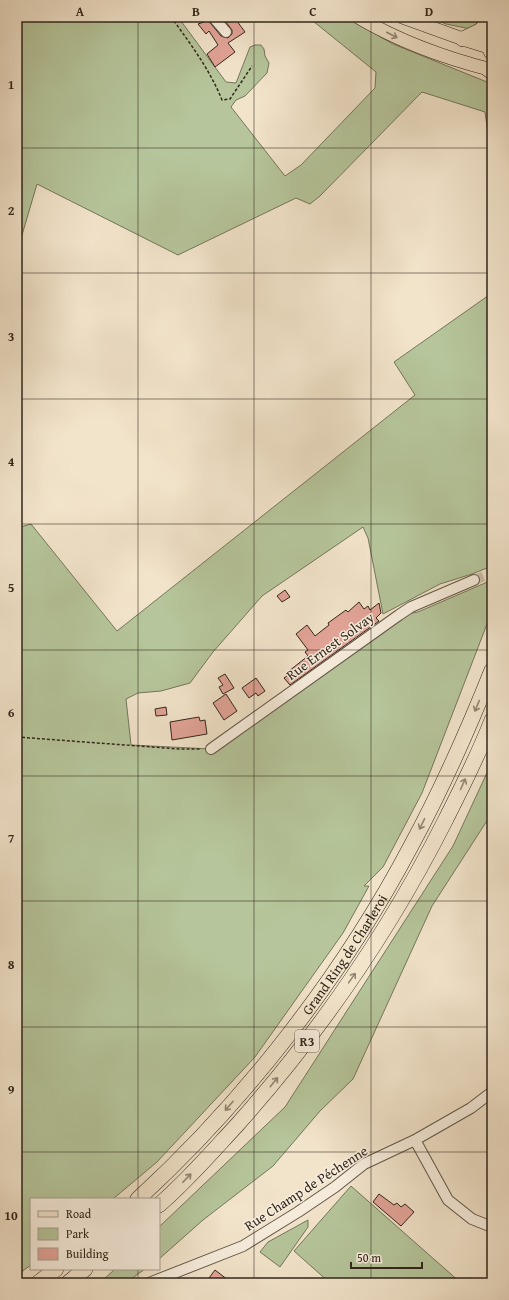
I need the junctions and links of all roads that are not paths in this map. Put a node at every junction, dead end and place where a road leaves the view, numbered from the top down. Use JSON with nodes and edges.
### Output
{"nodes":[{"id":1,"x":213,"y":17,"type":"edge"},
{"id":2,"x":358,"y":17,"type":"edge"},
{"id":3,"x":402,"y":17,"type":"edge"},
{"id":4,"x":491,"y":19,"type":"edge"},
{"id":5,"x":226,"y":32,"type":"dead end"},
{"id":6,"x":463,"y":39,"type":"junction"},
{"id":7,"x":491,"y":49,"type":"edge"},
{"id":8,"x":491,"y":70,"type":"edge"},
{"id":9,"x":474,"y":580,"type":"tunnel mouth"},
{"id":10,"x":492,"y":670,"type":"edge"},
{"id":11,"x":492,"y":720,"type":"edge"},
{"id":12,"x":211,"y":749,"type":"road end"},
{"id":13,"x":492,"y":1092,"type":"edge"},
{"id":14,"x":415,"y":1140,"type":"junction"},
{"id":15,"x":139,"y":1198,"type":"edge"},
{"id":16,"x":160,"y":1204,"type":"edge"},
{"id":17,"x":492,"y":1227,"type":"edge"},
{"id":18,"x":55,"y":1270,"type":"edge"},
{"id":19,"x":84,"y":1270,"type":"edge"},
{"id":20,"x":38,"y":1283,"type":"edge"},
{"id":21,"x":68,"y":1283,"type":"edge"},
{"id":22,"x":149,"y":1283,"type":"edge"}],
"edges":[{"from":1,"to":5,"type":"street"},
{"from":2,"to":8,"type":"main road","one_way":true},
{"from":3,"to":6,"type":"main road"},
{"from":4,"to":6,"type":"highway"},
{"from":4,"to":7,"type":"highway"},
{"from":6,"to":7,"type":"main road"},
{"from":9,"to":12,"type":"street","name":"Rue Ernest Solvay"},
{"from":10,"to":15,"type":"highway","name":"Grand Ring de Charleroi","number":"R3","one_way":true},
{"from":16,"to":11,"type":"highway","name":"Grand Ring de Charleroi","number":"R3","one_way":true},
{"from":13,"to":14,"type":"street","name":"Rue Champ de Péchenne"},
{"from":14,"to":17,"type":"street"},
{"from":14,"to":22,"type":"street","name":"Rue Champ de Péchenne"},
{"from":18,"to":20,"type":"highway"},
{"from":19,"to":21,"type":"highway"}]}
